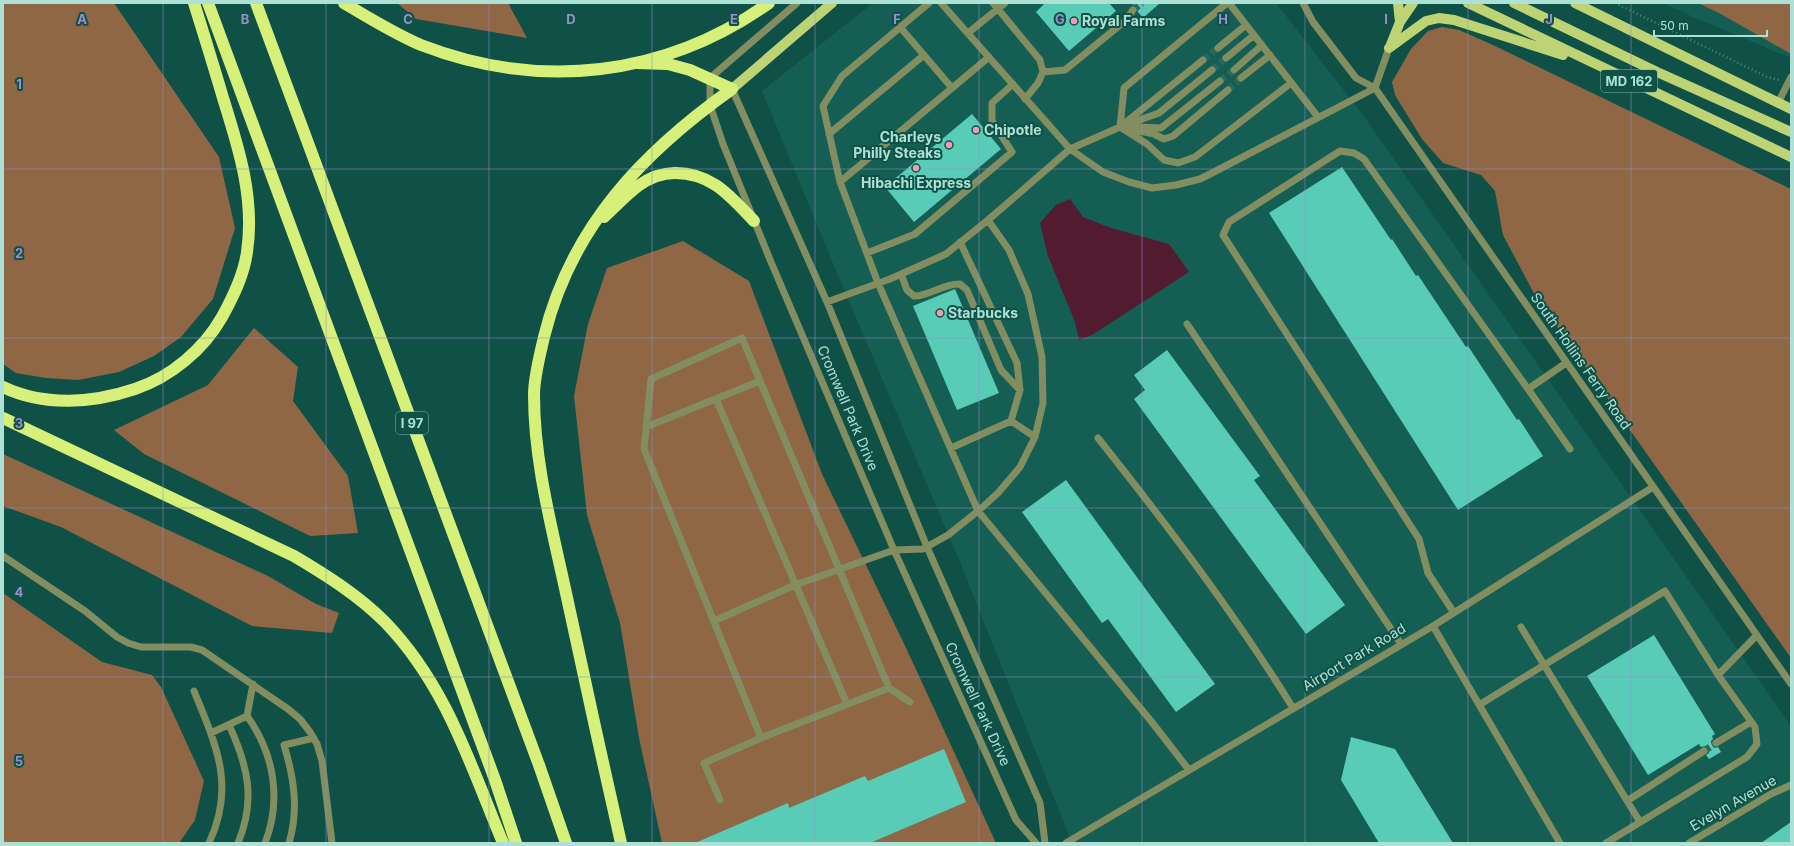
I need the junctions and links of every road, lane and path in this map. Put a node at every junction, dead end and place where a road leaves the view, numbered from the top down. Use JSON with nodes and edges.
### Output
{"nodes":[{"id":1,"x":194,"y":3,"type":"edge"},
{"id":2,"x":208,"y":3,"type":"edge"},
{"id":3,"x":256,"y":3,"type":"edge"},
{"id":4,"x":344,"y":3,"type":"edge"},
{"id":5,"x":769,"y":3,"type":"edge"},
{"id":6,"x":797,"y":3,"type":"edge"},
{"id":7,"x":832,"y":3,"type":"edge"},
{"id":8,"x":929,"y":3,"type":"edge"},
{"id":9,"x":941,"y":3,"type":"edge"},
{"id":10,"x":1005,"y":3,"type":"edge"},
{"id":11,"x":1228,"y":3,"type":"edge"},
{"id":12,"x":1303,"y":3,"type":"edge"},
{"id":13,"x":1398,"y":3,"type":"edge"},
{"id":14,"x":1412,"y":3,"type":"edge"},
{"id":15,"x":1468,"y":3,"type":"edge"},
{"id":16,"x":1514,"y":3,"type":"edge"},
{"id":17,"x":1575,"y":3,"type":"edge"},
{"id":18,"x":1614,"y":3,"type":"edge"},
{"id":19,"x":996,"y":6,"type":"edge"},
{"id":20,"x":1133,"y":10,"type":"tunnel mouth"},
{"id":21,"x":1400,"y":22,"type":"junction"},
{"id":22,"x":1246,"y":25,"type":"junction"},
{"id":23,"x":900,"y":27,"type":"junction"},
{"id":24,"x":968,"y":33,"type":"junction"},
{"id":25,"x":1254,"y":35,"type":"junction"},
{"id":26,"x":1262,"y":45,"type":"junction"},
{"id":27,"x":1218,"y":48,"type":"tunnel mouth"},
{"id":28,"x":1390,"y":48,"type":"junction"},
{"id":29,"x":924,"y":55,"type":"junction"},
{"id":30,"x":1270,"y":55,"type":"junction"},
{"id":31,"x":988,"y":57,"type":"junction"},
{"id":32,"x":1226,"y":58,"type":"tunnel mouth"},
{"id":33,"x":1203,"y":60,"type":"tunnel mouth"},
{"id":34,"x":636,"y":63,"type":"junction"},
{"id":35,"x":1597,"y":66,"type":"junction"},
{"id":36,"x":1212,"y":70,"type":"tunnel mouth"},
{"id":37,"x":1234,"y":70,"type":"tunnel mouth"},
{"id":38,"x":1043,"y":72,"type":"junction"},
{"id":39,"x":710,"y":78,"type":"junction"},
{"id":40,"x":1241,"y":78,"type":"tunnel mouth"},
{"id":41,"x":1790,"y":80,"type":"edge"},
{"id":42,"x":1220,"y":81,"type":"tunnel mouth"},
{"id":43,"x":1291,"y":82,"type":"junction"},
{"id":44,"x":1013,"y":84,"type":"junction"},
{"id":45,"x":952,"y":88,"type":"junction"},
{"id":46,"x":1375,"y":88,"type":"junction"},
{"id":47,"x":732,"y":89,"type":"junction"},
{"id":48,"x":1228,"y":90,"type":"tunnel mouth"},
{"id":49,"x":1025,"y":99,"type":"junction"},
{"id":50,"x":1778,"y":103,"type":"junction"},
{"id":51,"x":710,"y":105,"type":"junction"},
{"id":52,"x":1791,"y":109,"type":"edge"},
{"id":53,"x":1318,"y":117,"type":"junction"},
{"id":54,"x":1120,"y":127,"type":"junction"},
{"id":55,"x":1791,"y":132,"type":"edge"},
{"id":56,"x":829,"y":134,"type":"junction"},
{"id":57,"x":1070,"y":149,"type":"junction"},
{"id":58,"x":1791,"y":157,"type":"edge"},
{"id":59,"x":840,"y":182,"type":"junction"},
{"id":60,"x":754,"y":220,"type":"junction"},
{"id":61,"x":988,"y":220,"type":"junction"},
{"id":62,"x":588,"y":231,"type":"junction"},
{"id":63,"x":960,"y":242,"type":"junction"},
{"id":64,"x":867,"y":253,"type":"junction"},
{"id":65,"x":901,"y":274,"type":"junction"},
{"id":66,"x":878,"y":283,"type":"junction"},
{"id":67,"x":827,"y":302,"type":"junction"},
{"id":68,"x":1187,"y":324,"type":"dead end"},
{"id":69,"x":1566,"y":363,"type":"junction"},
{"id":70,"x":760,"y":381,"type":"junction"},
{"id":71,"x":3,"y":388,"type":"edge"},
{"id":72,"x":1528,"y":389,"type":"junction"},
{"id":73,"x":1020,"y":390,"type":"junction"},
{"id":74,"x":716,"y":399,"type":"junction"},
{"id":75,"x":3,"y":418,"type":"edge"},
{"id":76,"x":1012,"y":421,"type":"junction"},
{"id":77,"x":646,"y":427,"type":"junction"},
{"id":78,"x":1034,"y":437,"type":"junction"},
{"id":79,"x":1098,"y":438,"type":"dead end"},
{"id":80,"x":951,"y":448,"type":"junction"},
{"id":81,"x":1570,"y":449,"type":"dead end"},
{"id":82,"x":1653,"y":487,"type":"junction"},
{"id":83,"x":978,"y":511,"type":"junction"},
{"id":84,"x":927,"y":547,"type":"junction"},
{"id":85,"x":894,"y":550,"type":"junction"},
{"id":86,"x":3,"y":556,"type":"edge"},
{"id":87,"x":839,"y":569,"type":"junction"},
{"id":88,"x":795,"y":585,"type":"junction"},
{"id":89,"x":1454,"y":613,"type":"junction"},
{"id":90,"x":714,"y":621,"type":"junction"},
{"id":91,"x":1432,"y":626,"type":"junction"},
{"id":92,"x":1520,"y":626,"type":"dead end"},
{"id":93,"x":1757,"y":635,"type":"junction"},
{"id":94,"x":1401,"y":644,"type":"junction"},
{"id":95,"x":1544,"y":665,"type":"junction"},
{"id":96,"x":1718,"y":675,"type":"junction"},
{"id":97,"x":253,"y":684,"type":"junction"},
{"id":98,"x":1791,"y":684,"type":"edge"},
{"id":99,"x":889,"y":688,"type":"junction"},
{"id":100,"x":194,"y":691,"type":"dead end"},
{"id":101,"x":910,"y":702,"type":"dead end"},
{"id":102,"x":848,"y":704,"type":"junction"},
{"id":103,"x":1479,"y":705,"type":"junction"},
{"id":104,"x":1293,"y":708,"type":"junction"},
{"id":105,"x":247,"y":716,"type":"junction"},
{"id":106,"x":1751,"y":722,"type":"junction"},
{"id":107,"x":229,"y":725,"type":"junction"},
{"id":108,"x":211,"y":733,"type":"junction"},
{"id":109,"x":314,"y":738,"type":"junction"},
{"id":110,"x":761,"y":738,"type":"junction"},
{"id":111,"x":1716,"y":744,"type":"tunnel mouth"},
{"id":112,"x":1704,"y":751,"type":"tunnel mouth"},
{"id":113,"x":1189,"y":770,"type":"junction"},
{"id":114,"x":1791,"y":785,"type":"edge"},
{"id":115,"x":720,"y":800,"type":"dead end"},
{"id":116,"x":1627,"y":801,"type":"junction"},
{"id":117,"x":1640,"y":822,"type":"junction"},
{"id":118,"x":209,"y":843,"type":"edge"},
{"id":119,"x":238,"y":843,"type":"edge"},
{"id":120,"x":265,"y":843,"type":"edge"},
{"id":121,"x":289,"y":843,"type":"edge"},
{"id":122,"x":332,"y":843,"type":"edge"},
{"id":123,"x":502,"y":843,"type":"edge"},
{"id":124,"x":516,"y":843,"type":"edge"},
{"id":125,"x":566,"y":843,"type":"edge"},
{"id":126,"x":620,"y":843,"type":"edge"},
{"id":127,"x":1036,"y":843,"type":"edge"},
{"id":128,"x":1045,"y":843,"type":"edge"},
{"id":129,"x":1066,"y":843,"type":"edge"},
{"id":130,"x":1560,"y":843,"type":"edge"},
{"id":131,"x":1606,"y":843,"type":"edge"},
{"id":132,"x":1689,"y":843,"type":"edge"}],
"edges":[{"from":1,"to":71,"type":"highway"},
{"from":2,"to":124,"type":"highway"},
{"from":3,"to":125,"type":"highway","number":"I 97"},
{"from":4,"to":34,"type":"highway"},
{"from":5,"to":34,"type":"highway"},
{"from":6,"to":39,"type":"street"},
{"from":7,"to":47,"type":"main road"},
{"from":8,"to":23,"type":"street"},
{"from":9,"to":24,"type":"street"},
{"from":10,"to":19,"type":"street"},
{"from":11,"to":22,"type":"street"},
{"from":11,"to":54,"type":"street"},
{"from":12,"to":46,"type":"street"},
{"from":13,"to":21,"type":"main road"},
{"from":14,"to":21,"type":"main road"},
{"from":15,"to":35,"type":"main road","number":"MD 162"},
{"from":16,"to":55,"type":"main road"},
{"from":17,"to":50,"type":"main road"},
{"from":18,"to":41,"type":"path"},
{"from":19,"to":24,"type":"street"},
{"from":19,"to":38,"type":"street"},
{"from":20,"to":38,"type":"street"},
{"from":21,"to":28,"type":"main road"},
{"from":22,"to":25,"type":"street"},
{"from":22,"to":27,"type":"street"},
{"from":23,"to":29,"type":"street"},
{"from":23,"to":56,"type":"street"},
{"from":24,"to":31,"type":"street"},
{"from":25,"to":26,"type":"street"},
{"from":25,"to":32,"type":"street"},
{"from":26,"to":30,"type":"street"},
{"from":26,"to":37,"type":"street"},
{"from":28,"to":35,"type":"main road"},
{"from":28,"to":46,"type":"street"},
{"from":29,"to":45,"type":"street"},
{"from":29,"to":56,"type":"street"},
{"from":30,"to":40,"type":"street"},
{"from":30,"to":43,"type":"street"},
{"from":31,"to":44,"type":"street"},
{"from":31,"to":45,"type":"street"},
{"from":33,"to":54,"type":"street"},
{"from":34,"to":39,"type":"highway"},
{"from":35,"to":58,"type":"main road","number":"MD 162"},
{"from":36,"to":54,"type":"street"},
{"from":38,"to":49,"type":"street"},
{"from":39,"to":47,"type":"highway"},
{"from":39,"to":51,"type":"street","name":"Cromwell Park Drive"},
{"from":41,"to":50,"type":"street"},
{"from":42,"to":54,"type":"street"},
{"from":43,"to":53,"type":"street"},
{"from":43,"to":54,"type":"street"},
{"from":44,"to":49,"type":"street"},
{"from":44,"to":64,"type":"street"},
{"from":45,"to":59,"type":"street"},
{"from":46,"to":53,"type":"street"},
{"from":46,"to":69,"type":"street","name":"South Hollins Ferry Road"},
{"from":47,"to":51,"type":"highway"},
{"from":47,"to":67,"type":"street","name":"Cromwell Park Drive"},
{"from":48,"to":54,"type":"street"},
{"from":49,"to":57,"type":"street"},
{"from":50,"to":52,"type":"main road"},
{"from":51,"to":60,"type":"street","name":"Cromwell Park Drive"},
{"from":51,"to":62,"type":"highway"},
{"from":53,"to":57,"type":"street"},
{"from":54,"to":57,"type":"street"},
{"from":56,"to":59,"type":"street"},
{"from":57,"to":61,"type":"street"},
{"from":59,"to":64,"type":"street"},
{"from":60,"to":62,"type":"highway"},
{"from":60,"to":85,"type":"street","name":"Cromwell Park Drive"},
{"from":61,"to":63,"type":"street"},
{"from":61,"to":78,"type":"street"},
{"from":62,"to":126,"type":"highway"},
{"from":63,"to":65,"type":"street"},
{"from":63,"to":73,"type":"street"},
{"from":64,"to":66,"type":"street"},
{"from":65,"to":66,"type":"street"},
{"from":65,"to":73,"type":"street"},
{"from":66,"to":67,"type":"street"},
{"from":66,"to":80,"type":"street"},
{"from":67,"to":84,"type":"street","name":"Cromwell Park Drive"},
{"from":68,"to":94,"type":"street"},
{"from":69,"to":72,"type":"street"},
{"from":69,"to":82,"type":"street","name":"South Hollins Ferry Road"},
{"from":70,"to":74,"type":"street"},
{"from":70,"to":77,"type":"street"},
{"from":70,"to":87,"type":"street"},
{"from":72,"to":81,"type":"street"},
{"from":72,"to":89,"type":"street"},
{"from":73,"to":76,"type":"street"},
{"from":74,"to":77,"type":"street"},
{"from":74,"to":88,"type":"street"},
{"from":75,"to":123,"type":"highway"},
{"from":76,"to":78,"type":"street"},
{"from":76,"to":80,"type":"street"},
{"from":77,"to":90,"type":"street"},
{"from":78,"to":83,"type":"street"},
{"from":79,"to":104,"type":"street"},
{"from":80,"to":83,"type":"street"},
{"from":82,"to":89,"type":"street","name":"Airport Park Road"},
{"from":82,"to":93,"type":"street","name":"South Hollins Ferry Road"},
{"from":83,"to":84,"type":"street"},
{"from":83,"to":113,"type":"street"},
{"from":84,"to":85,"type":"street"},
{"from":84,"to":128,"type":"street","name":"Cromwell Park Drive"},
{"from":85,"to":87,"type":"street"},
{"from":85,"to":127,"type":"street","name":"Cromwell Park Drive"},
{"from":86,"to":97,"type":"street"},
{"from":87,"to":88,"type":"street"},
{"from":87,"to":99,"type":"street"},
{"from":88,"to":90,"type":"street"},
{"from":88,"to":102,"type":"street"},
{"from":89,"to":91,"type":"street","name":"Airport Park Road"},
{"from":90,"to":110,"type":"street"},
{"from":91,"to":94,"type":"street","name":"Airport Park Road"},
{"from":91,"to":103,"type":"street"},
{"from":92,"to":95,"type":"street"},
{"from":93,"to":96,"type":"street"},
{"from":93,"to":98,"type":"street","name":"South Hollins Ferry Road"},
{"from":94,"to":104,"type":"street","name":"Airport Park Road"},
{"from":95,"to":96,"type":"street"},
{"from":95,"to":103,"type":"street"},
{"from":95,"to":116,"type":"street"},
{"from":96,"to":106,"type":"street"},
{"from":97,"to":105,"type":"street"},
{"from":97,"to":109,"type":"street"},
{"from":99,"to":101,"type":"street"},
{"from":99,"to":102,"type":"street"},
{"from":100,"to":108,"type":"street"},
{"from":102,"to":110,"type":"street"},
{"from":103,"to":130,"type":"street"},
{"from":104,"to":113,"type":"street","name":"Airport Park Road"},
{"from":105,"to":107,"type":"street"},
{"from":105,"to":120,"type":"street"},
{"from":106,"to":111,"type":"street"},
{"from":106,"to":117,"type":"street"},
{"from":107,"to":108,"type":"street"},
{"from":107,"to":119,"type":"street"},
{"from":108,"to":118,"type":"street"},
{"from":109,"to":121,"type":"street"},
{"from":109,"to":122,"type":"street"},
{"from":110,"to":115,"type":"street"},
{"from":112,"to":116,"type":"street"},
{"from":113,"to":129,"type":"street","name":"Airport Park Road"},
{"from":114,"to":132,"type":"street","name":"Evelyn Avenue"},
{"from":116,"to":117,"type":"street"},
{"from":117,"to":131,"type":"street"}]}
